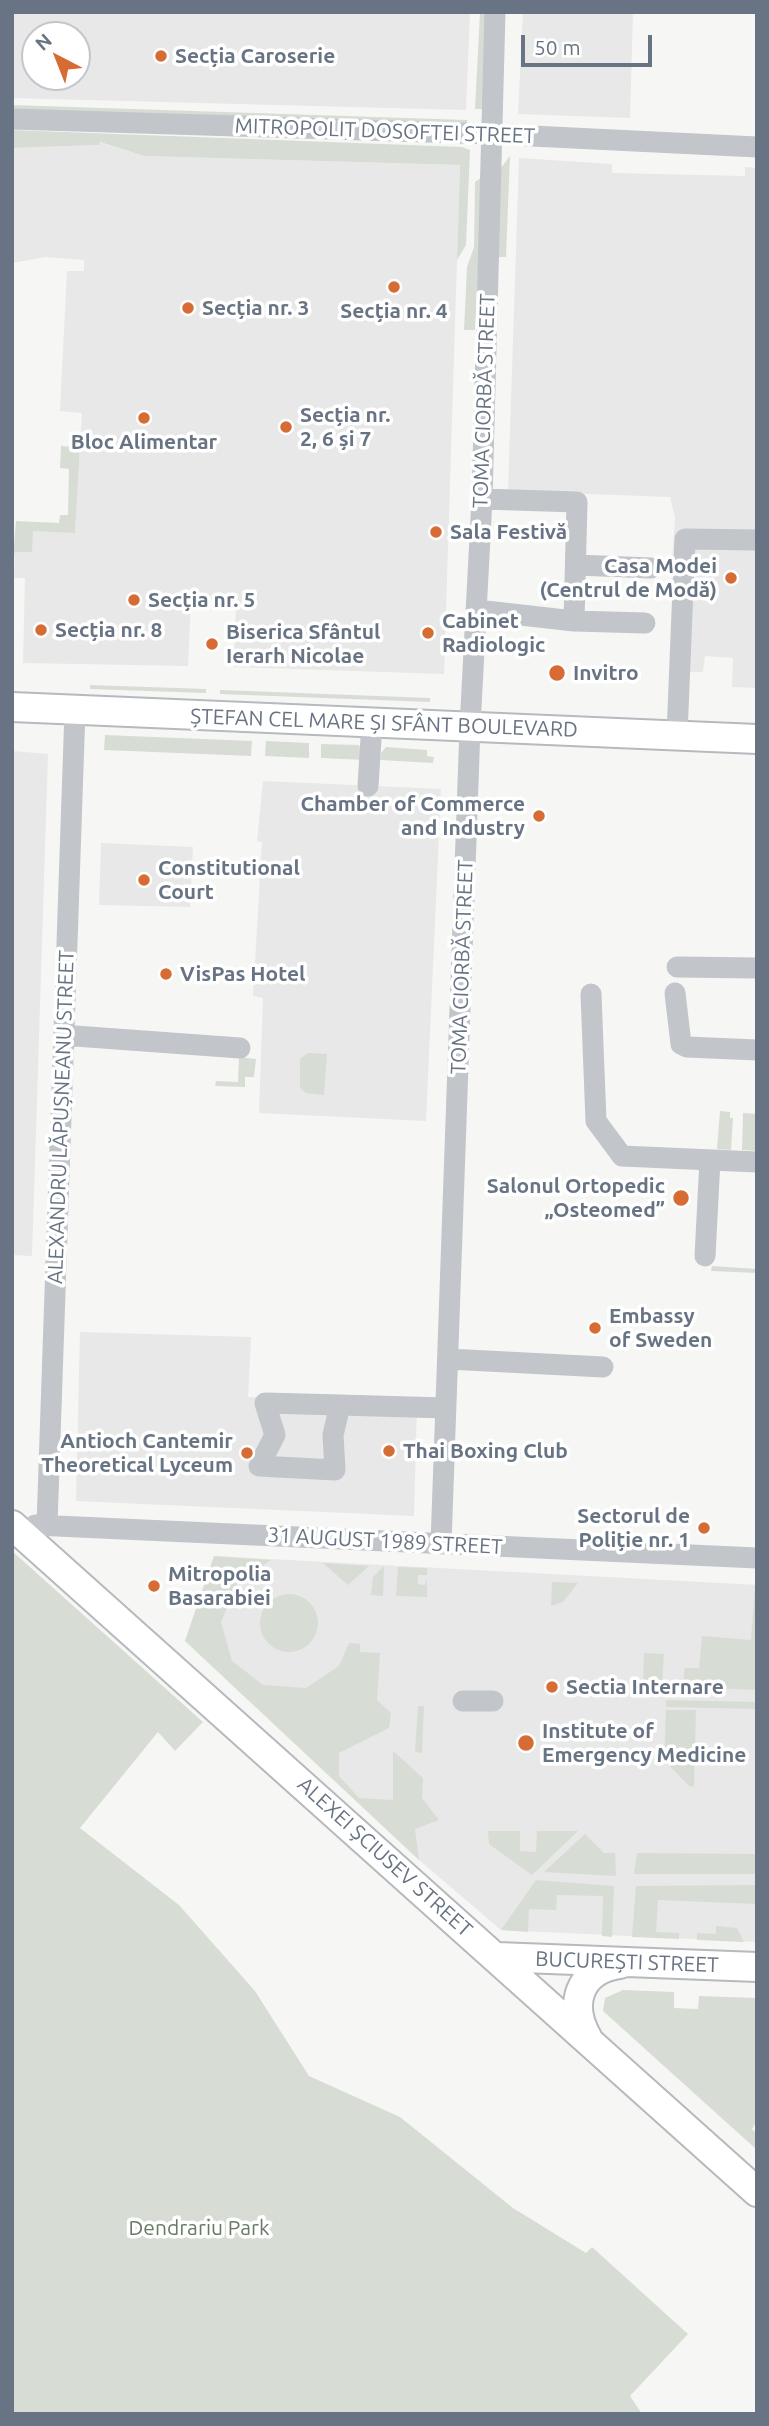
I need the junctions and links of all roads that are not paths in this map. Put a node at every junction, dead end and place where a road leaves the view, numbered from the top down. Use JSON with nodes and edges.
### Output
{"nodes":[{"id":1,"x":495,"y":12,"type":"edge"},
{"id":2,"x":12,"y":119,"type":"edge"},
{"id":3,"x":491,"y":134,"type":"junction"},
{"id":4,"x":757,"y":147,"type":"edge"},
{"id":5,"x":482,"y":499,"type":"junction"},
{"id":6,"x":757,"y":540,"type":"edge"},
{"id":7,"x":576,"y":565,"type":"junction"},
{"id":8,"x":651,"y":568,"type":"dead end"},
{"id":9,"x":477,"y":610,"type":"junction"},
{"id":10,"x":574,"y":621,"type":"junction"},
{"id":11,"x":646,"y":623,"type":"dead end"},
{"id":12,"x":12,"y":707,"type":"edge"},
{"id":13,"x":75,"y":710,"type":"junction"},
{"id":14,"x":372,"y":723,"type":"junction"},
{"id":15,"x":470,"y":727,"type":"junction"},
{"id":16,"x":677,"y":735,"type":"junction"},
{"id":17,"x":757,"y":739,"type":"edge"},
{"id":18,"x":368,"y":786,"type":"dead end"},
{"id":19,"x":677,"y":967,"type":"dead end"},
{"id":20,"x":757,"y":968,"type":"edge"},
{"id":21,"x":675,"y":993,"type":"dead end"},
{"id":22,"x":591,"y":994,"type":"dead end"},
{"id":23,"x":64,"y":1040,"type":"junction"},
{"id":24,"x":240,"y":1048,"type":"dead end"},
{"id":25,"x":757,"y":1050,"type":"edge"},
{"id":26,"x":710,"y":1160,"type":"junction"},
{"id":27,"x":757,"y":1162,"type":"edge"},
{"id":28,"x":705,"y":1256,"type":"dead end"},
{"id":29,"x":448,"y":1359,"type":"junction"},
{"id":30,"x":603,"y":1367,"type":"dead end"},
{"id":31,"x":340,"y":1405,"type":"junction"},
{"id":32,"x":446,"y":1408,"type":"junction"},
{"id":33,"x":12,"y":1524,"type":"edge"},
{"id":34,"x":47,"y":1525,"type":"junction"},
{"id":35,"x":441,"y":1544,"type":"junction"},
{"id":36,"x":757,"y":1558,"type":"edge"},
{"id":37,"x":463,"y":1701,"type":"dead end"},
{"id":38,"x":493,"y":1701,"type":"dead end"},
{"id":39,"x":497,"y":1957,"type":"junction"},
{"id":40,"x":633,"y":1963,"type":"junction"},
{"id":41,"x":757,"y":1967,"type":"edge"},
{"id":42,"x":589,"y":2042,"type":"junction"},
{"id":43,"x":757,"y":2192,"type":"edge"}],
"edges":[{"from":1,"to":3,"type":"street","name":"TOMA CIORBĂ STREET"},
{"from":2,"to":3,"type":"street","name":"MITROPOLIT DOSOFTEI STREET"},
{"from":3,"to":4,"type":"street","name":"MITROPOLIT DOSOFTEI STREET"},
{"from":3,"to":5,"type":"street","name":"TOMA CIORBĂ STREET"},
{"from":5,"to":7,"type":"street"},
{"from":5,"to":9,"type":"street","name":"TOMA CIORBĂ STREET"},
{"from":6,"to":16,"type":"street"},
{"from":7,"to":8,"type":"street"},
{"from":7,"to":10,"type":"street"},
{"from":9,"to":10,"type":"street"},
{"from":9,"to":15,"type":"street","name":"TOMA CIORBĂ STREET"},
{"from":10,"to":11,"type":"street"},
{"from":12,"to":13,"type":"main road","name":"ȘTEFAN CEL MARE ȘI SFÂNT BOULEVARD"},
{"from":13,"to":14,"type":"main road","name":"ȘTEFAN CEL MARE ȘI SFÂNT BOULEVARD"},
{"from":13,"to":23,"type":"street","name":"ALEXANDRU LĂPUȘNEANU STREET"},
{"from":14,"to":15,"type":"main road","name":"ȘTEFAN CEL MARE ȘI SFÂNT BOULEVARD"},
{"from":14,"to":18,"type":"street"},
{"from":15,"to":16,"type":"main road","name":"ȘTEFAN CEL MARE ȘI SFÂNT BOULEVARD"},
{"from":15,"to":29,"type":"street","name":"TOMA CIORBĂ STREET"},
{"from":16,"to":17,"type":"main road","name":"ȘTEFAN CEL MARE ȘI SFÂNT BOULEVARD"},
{"from":19,"to":20,"type":"street"},
{"from":21,"to":25,"type":"street"},
{"from":22,"to":26,"type":"street"},
{"from":23,"to":24,"type":"street"},
{"from":23,"to":34,"type":"street","name":"ALEXANDRU LĂPUȘNEANU STREET"},
{"from":26,"to":27,"type":"street"},
{"from":26,"to":28,"type":"street"},
{"from":29,"to":30,"type":"street"},
{"from":29,"to":32,"type":"street","name":"TOMA CIORBĂ STREET"},
{"from":31,"to":31,"type":"street"},
{"from":31,"to":32,"type":"street"},
{"from":32,"to":35,"type":"street","name":"TOMA CIORBĂ STREET"},
{"from":33,"to":34,"type":"street","name":"31 AUGUST 1989 STREET"},
{"from":33,"to":39,"type":"main road","name":"ALEXEI ȘCIUSEV STREET"},
{"from":34,"to":35,"type":"street","name":"31 AUGUST 1989 STREET"},
{"from":35,"to":36,"type":"street","name":"31 AUGUST 1989 STREET"},
{"from":37,"to":38,"type":"street"},
{"from":39,"to":40,"type":"main road","name":"BUCUREȘTI STREET"},
{"from":39,"to":42,"type":"main road","name":"ALEXEI ȘCIUSEV STREET"},
{"from":40,"to":41,"type":"main road","name":"BUCUREȘTI STREET"},
{"from":40,"to":42,"type":"main road"},
{"from":42,"to":43,"type":"main road","name":"ALEXEI ȘCIUSEV STREET"}]}
